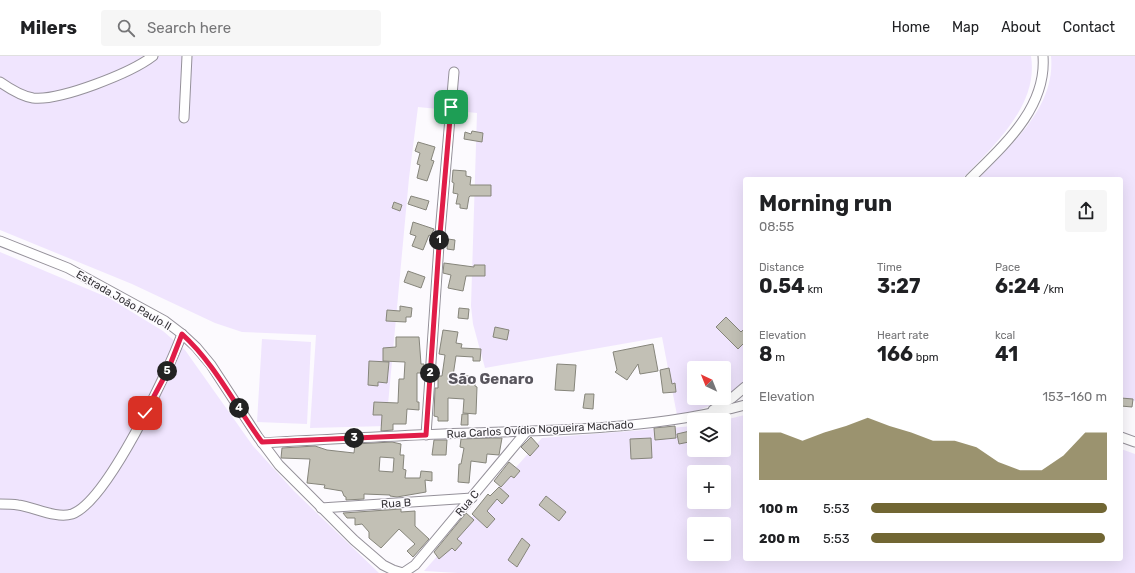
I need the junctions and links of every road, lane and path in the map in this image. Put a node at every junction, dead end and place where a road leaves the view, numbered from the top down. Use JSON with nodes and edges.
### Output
{"nodes":[{"id":1,"x":153,"y":56,"type":"edge"},
{"id":2,"x":187,"y":56,"type":"edge"},
{"id":3,"x":1043,"y":56,"type":"edge"},
{"id":4,"x":454,"y":72,"type":"dead end"},
{"id":5,"x":0,"y":82,"type":"edge"},
{"id":6,"x":184,"y":118,"type":"dead end"},
{"id":7,"x":972,"y":177,"type":"edge"},
{"id":8,"x":0,"y":241,"type":"edge"},
{"id":9,"x":182,"y":334,"type":"junction"},
{"id":10,"x":743,"y":388,"type":"edge"},
{"id":11,"x":743,"y":405,"type":"edge"},
{"id":12,"x":704,"y":413,"type":"edge"},
{"id":13,"x":709,"y":413,"type":"edge"},
{"id":14,"x":687,"y":417,"type":"edge"},
{"id":15,"x":526,"y":432,"type":"junction"},
{"id":16,"x":426,"y":435,"type":"junction"},
{"id":17,"x":1123,"y":439,"type":"edge"},
{"id":18,"x":262,"y":442,"type":"junction"},
{"id":19,"x":1135,"y":442,"type":"edge"},
{"id":20,"x":472,"y":498,"type":"junction"},
{"id":21,"x":0,"y":504,"type":"edge"},
{"id":22,"x":321,"y":508,"type":"junction"},
{"id":23,"x":407,"y":572,"type":"edge"}],
"edges":[{"from":1,"to":5,"type":"street"},
{"from":2,"to":6,"type":"street"},
{"from":3,"to":7,"type":"street"},
{"from":4,"to":16,"type":"street"},
{"from":8,"to":9,"type":"street","name":"Estrada João Paulo II"},
{"from":9,"to":18,"type":"street","name":"Estrada João Paulo II"},
{"from":9,"to":21,"type":"street"},
{"from":10,"to":12,"type":"street"},
{"from":11,"to":13,"type":"street","name":"Rua Carlos Ovídio Nogueira Machado"},
{"from":14,"to":15,"type":"street","name":"Rua Carlos Ovídio Nogueira Machado"},
{"from":15,"to":16,"type":"street","name":"Rua Carlos Ovídio Nogueira Machado"},
{"from":15,"to":20,"type":"street","name":"Rua C"},
{"from":16,"to":18,"type":"street","name":"Rua Carlos Ovídio Nogueira Machado"},
{"from":17,"to":19,"type":"street"},
{"from":18,"to":22,"type":"street","name":"Estrada João Paulo II"},
{"from":20,"to":22,"type":"street","name":"Rua B"},
{"from":20,"to":23,"type":"street","name":"Rua C"},
{"from":22,"to":23,"type":"street","name":"Estrada João Paulo II"}]}
